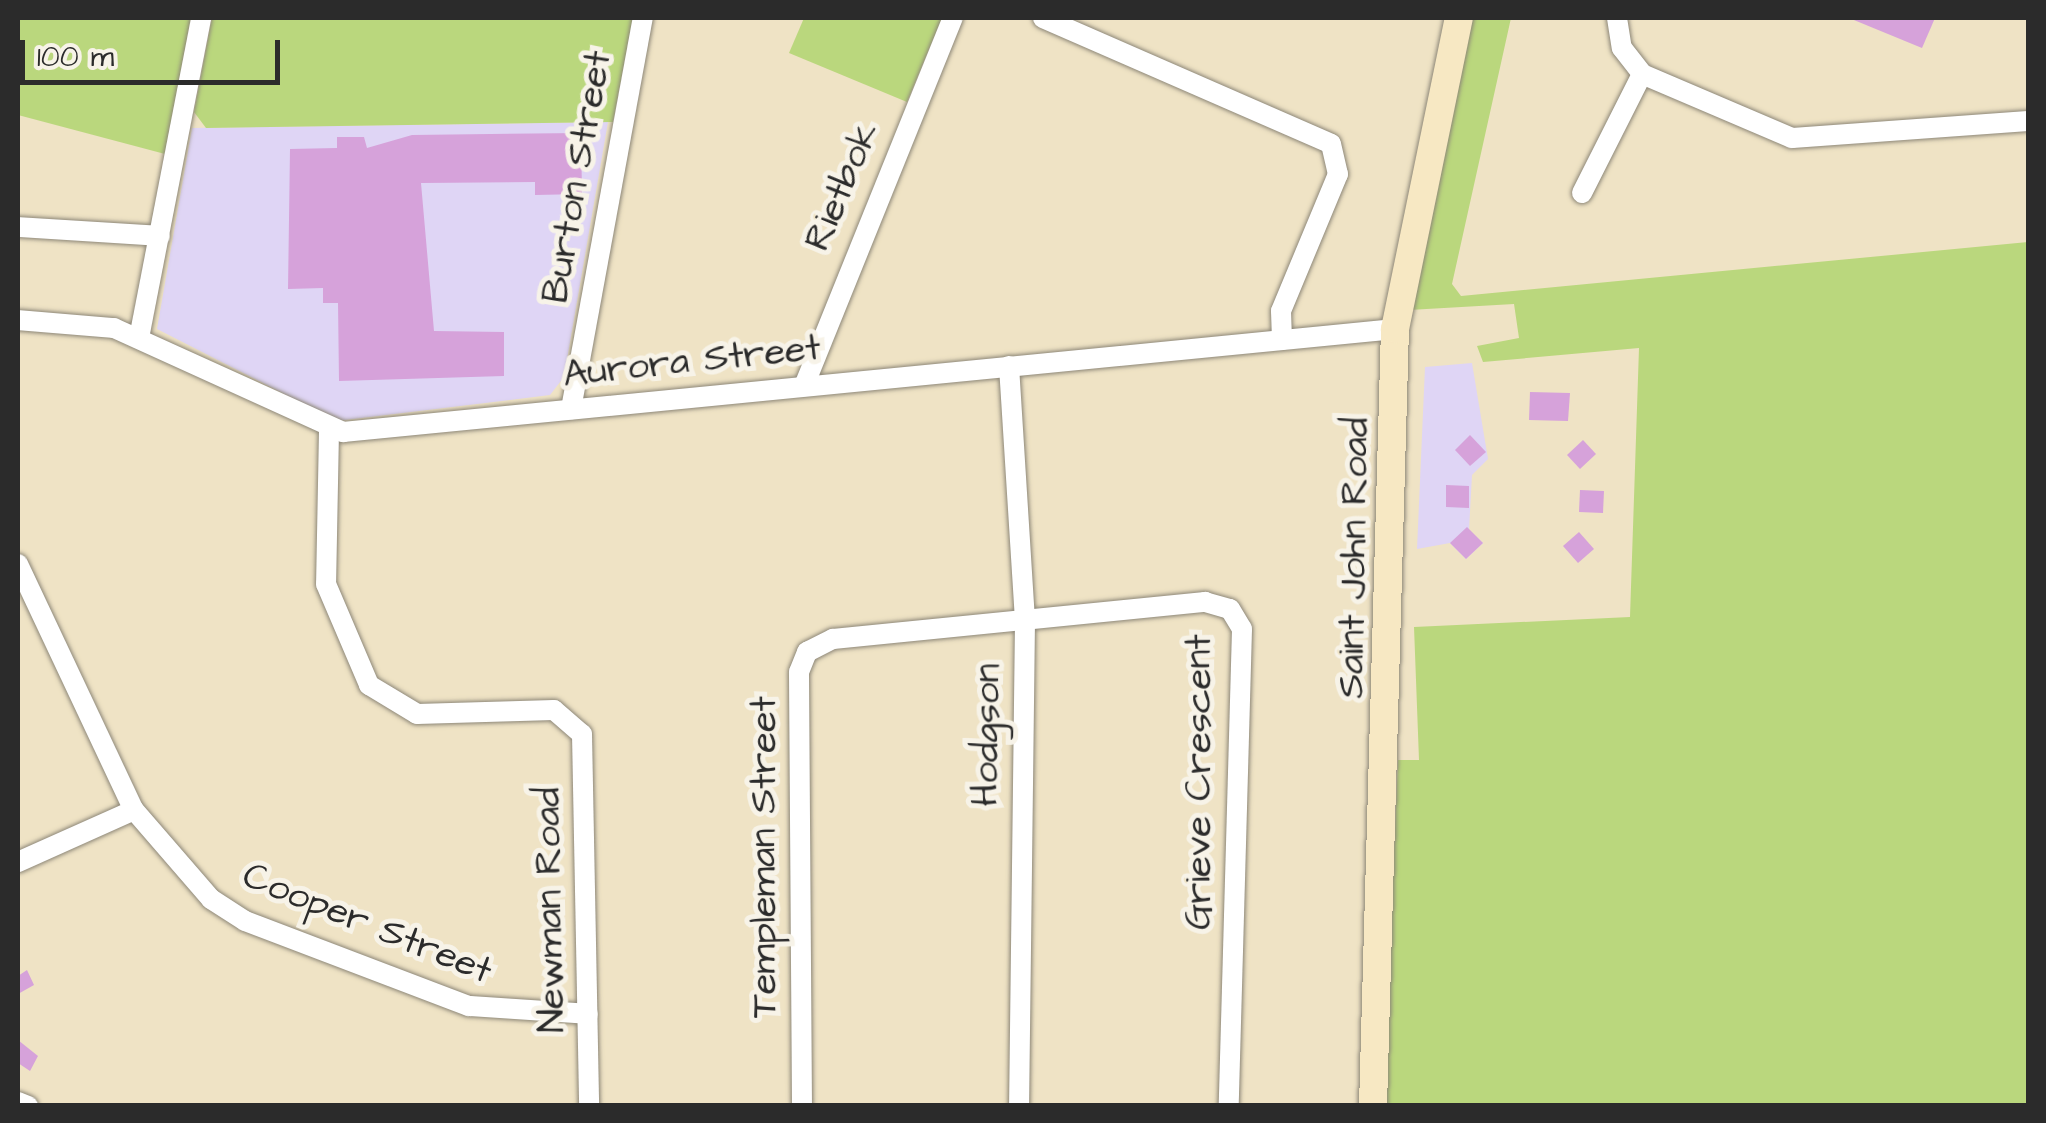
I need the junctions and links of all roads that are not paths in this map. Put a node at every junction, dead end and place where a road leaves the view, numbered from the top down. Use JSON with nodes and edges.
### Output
{"nodes":[{"id":1,"x":201,"y":18,"type":"edge"},
{"id":2,"x":643,"y":18,"type":"edge"},
{"id":3,"x":952,"y":18,"type":"edge"},
{"id":4,"x":1043,"y":18,"type":"edge"},
{"id":5,"x":1458,"y":18,"type":"edge"},
{"id":6,"x":1617,"y":18,"type":"edge"},
{"id":7,"x":1642,"y":74,"type":"junction"},
{"id":8,"x":2028,"y":120,"type":"edge"},
{"id":9,"x":1582,"y":193,"type":"dead end"},
{"id":10,"x":18,"y":227,"type":"edge"},
{"id":11,"x":160,"y":236,"type":"junction"},
{"id":12,"x":18,"y":320,"type":"edge"},
{"id":13,"x":1396,"y":329,"type":"junction"},
{"id":14,"x":139,"y":338,"type":"junction"},
{"id":15,"x":1282,"y":340,"type":"junction"},
{"id":16,"x":1008,"y":366,"type":"junction"},
{"id":17,"x":804,"y":386,"type":"junction"},
{"id":18,"x":571,"y":409,"type":"junction"},
{"id":19,"x":329,"y":430,"type":"junction"},
{"id":20,"x":18,"y":564,"type":"edge"},
{"id":21,"x":1024,"y":621,"type":"junction"},
{"id":22,"x":134,"y":810,"type":"junction"},
{"id":23,"x":18,"y":862,"type":"edge"},
{"id":24,"x":588,"y":1014,"type":"junction"},
{"id":25,"x":18,"y":1102,"type":"edge"},
{"id":26,"x":28,"y":1106,"type":"edge"},
{"id":27,"x":589,"y":1106,"type":"edge"},
{"id":28,"x":802,"y":1106,"type":"edge"},
{"id":29,"x":1019,"y":1106,"type":"edge"},
{"id":30,"x":1229,"y":1106,"type":"edge"},
{"id":31,"x":1373,"y":1106,"type":"edge"}],
"edges":[{"from":1,"to":11,"type":"street"},
{"from":2,"to":18,"type":"street","name":"Burton Street"},
{"from":3,"to":17,"type":"street","name":"Rietbok"},
{"from":4,"to":15,"type":"street"},
{"from":5,"to":13,"type":"main road","name":"Saint John Road"},
{"from":6,"to":7,"type":"street"},
{"from":7,"to":8,"type":"street"},
{"from":7,"to":9,"type":"street"},
{"from":10,"to":11,"type":"street"},
{"from":11,"to":14,"type":"street"},
{"from":12,"to":14,"type":"street"},
{"from":13,"to":15,"type":"street","name":"Aurora Street"},
{"from":13,"to":31,"type":"main road","name":"Saint John Road"},
{"from":14,"to":19,"type":"street"},
{"from":15,"to":16,"type":"street","name":"Aurora Street"},
{"from":16,"to":17,"type":"street","name":"Aurora Street"},
{"from":16,"to":21,"type":"street","name":"Hodgson"},
{"from":17,"to":18,"type":"street","name":"Aurora Street"},
{"from":18,"to":19,"type":"street","name":"Aurora Street"},
{"from":19,"to":24,"type":"street","name":"Newman Road"},
{"from":20,"to":22,"type":"street","name":"Cooper Street"},
{"from":21,"to":28,"type":"street","name":"Templeman Street"},
{"from":21,"to":29,"type":"street","name":"Hodgson"},
{"from":21,"to":30,"type":"street","name":"Grieve Crescent"},
{"from":22,"to":23,"type":"street"},
{"from":22,"to":24,"type":"street","name":"Cooper Street"},
{"from":24,"to":27,"type":"street","name":"Newman Road"},
{"from":25,"to":26,"type":"street"}]}
